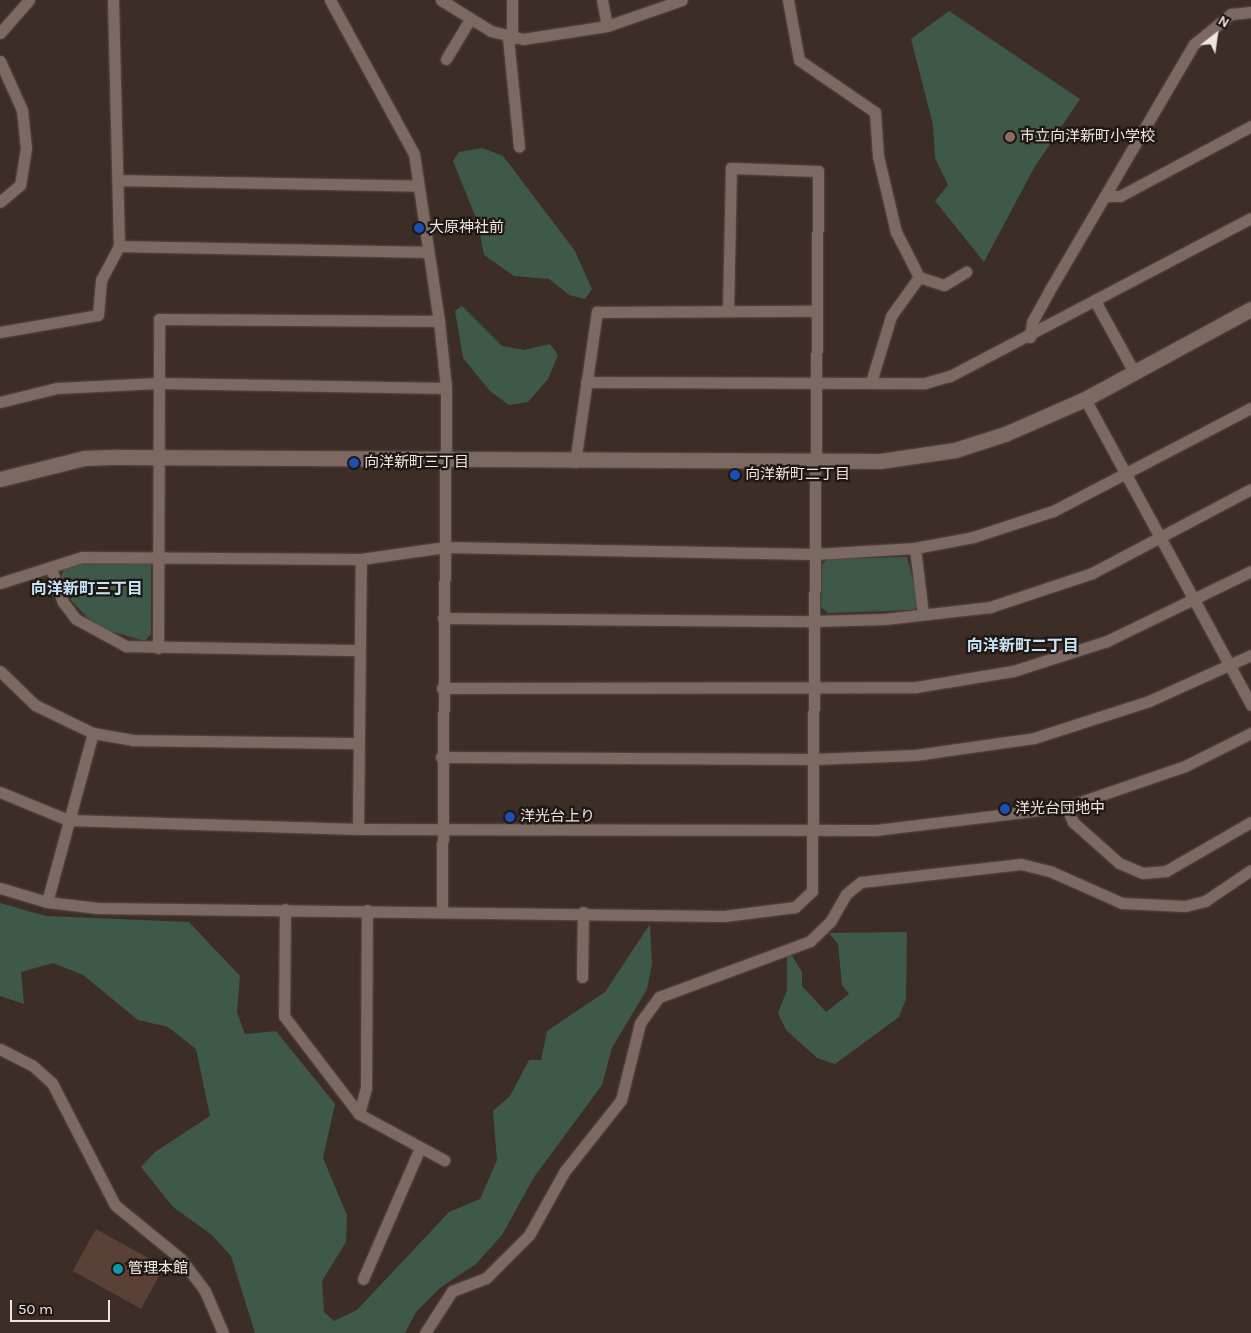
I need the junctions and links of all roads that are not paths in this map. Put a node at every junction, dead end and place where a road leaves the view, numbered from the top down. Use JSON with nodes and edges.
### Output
{"nodes":[{"id":1,"x":30,"y":0,"type":"edge"},
{"id":2,"x":113,"y":0,"type":"edge"},
{"id":3,"x":330,"y":0,"type":"edge"},
{"id":4,"x":441,"y":0,"type":"edge"},
{"id":5,"x":512,"y":0,"type":"edge"},
{"id":6,"x":602,"y":0,"type":"edge"},
{"id":7,"x":682,"y":0,"type":"edge"},
{"id":8,"x":788,"y":0,"type":"edge"},
{"id":9,"x":1251,"y":12,"type":"edge"},
{"id":10,"x":470,"y":19,"type":"junction"},
{"id":11,"x":607,"y":26,"type":"junction"},
{"id":12,"x":0,"y":32,"type":"edge"},
{"id":13,"x":510,"y":38,"type":"junction"},
{"id":14,"x":446,"y":59,"type":"dead end"},
{"id":15,"x":0,"y":61,"type":"edge"},
{"id":16,"x":1251,"y":126,"type":"edge"},
{"id":17,"x":519,"y":146,"type":"dead end"},
{"id":18,"x":119,"y":180,"type":"junction"},
{"id":19,"x":418,"y":186,"type":"junction"},
{"id":20,"x":1106,"y":196,"type":"junction"},
{"id":21,"x":0,"y":202,"type":"edge"},
{"id":22,"x":1251,"y":218,"type":"edge"},
{"id":23,"x":119,"y":246,"type":"junction"},
{"id":24,"x":425,"y":252,"type":"junction"},
{"id":25,"x":966,"y":272,"type":"dead end"},
{"id":26,"x":919,"y":277,"type":"junction"},
{"id":27,"x":1095,"y":301,"type":"junction"},
{"id":28,"x":1251,"y":309,"type":"edge"},
{"id":29,"x":728,"y":310,"type":"junction"},
{"id":30,"x":816,"y":311,"type":"junction"},
{"id":31,"x":439,"y":321,"type":"junction"},
{"id":32,"x":0,"y":332,"type":"edge"},
{"id":33,"x":1030,"y":337,"type":"junction"},
{"id":34,"x":1134,"y":372,"type":"junction"},
{"id":35,"x":815,"y":381,"type":"junction"},
{"id":36,"x":586,"y":382,"type":"junction"},
{"id":37,"x":871,"y":382,"type":"junction"},
{"id":38,"x":158,"y":383,"type":"junction"},
{"id":39,"x":446,"y":388,"type":"junction"},
{"id":40,"x":1085,"y":399,"type":"junction"},
{"id":41,"x":0,"y":402,"type":"edge"},
{"id":42,"x":1251,"y":408,"type":"edge"},
{"id":43,"x":157,"y":458,"type":"junction"},
{"id":44,"x":445,"y":460,"type":"junction"},
{"id":45,"x":574,"y":462,"type":"junction"},
{"id":46,"x":813,"y":463,"type":"junction"},
{"id":47,"x":1127,"y":475,"type":"junction"},
{"id":48,"x":0,"y":479,"type":"edge"},
{"id":49,"x":1251,"y":489,"type":"edge"},
{"id":50,"x":1159,"y":539,"type":"junction"},
{"id":51,"x":445,"y":547,"type":"junction"},
{"id":52,"x":915,"y":548,"type":"junction"},
{"id":53,"x":815,"y":554,"type":"junction"},
{"id":54,"x":157,"y":555,"type":"junction"},
{"id":55,"x":361,"y":559,"type":"junction"},
{"id":56,"x":51,"y":568,"type":"junction"},
{"id":57,"x":1251,"y":571,"type":"edge"},
{"id":58,"x":0,"y":583,"type":"edge"},
{"id":59,"x":1194,"y":602,"type":"junction"},
{"id":60,"x":924,"y":614,"type":"junction"},
{"id":61,"x":443,"y":618,"type":"junction"},
{"id":62,"x":814,"y":621,"type":"junction"},
{"id":63,"x":158,"y":648,"type":"junction"},
{"id":64,"x":359,"y":650,"type":"junction"},
{"id":65,"x":1251,"y":654,"type":"edge"},
{"id":66,"x":1231,"y":665,"type":"junction"},
{"id":67,"x":0,"y":672,"type":"edge"},
{"id":68,"x":442,"y":688,"type":"junction"},
{"id":69,"x":814,"y":690,"type":"junction"},
{"id":70,"x":1251,"y":705,"type":"edge"},
{"id":71,"x":93,"y":733,"type":"junction"},
{"id":72,"x":1251,"y":733,"type":"edge"},
{"id":73,"x":358,"y":742,"type":"junction"},
{"id":74,"x":441,"y":757,"type":"junction"},
{"id":75,"x":814,"y":759,"type":"junction"},
{"id":76,"x":0,"y":792,"type":"edge"},
{"id":77,"x":1066,"y":807,"type":"junction"},
{"id":78,"x":68,"y":820,"type":"junction"},
{"id":79,"x":1251,"y":822,"type":"edge"},
{"id":80,"x":358,"y":828,"type":"junction"},
{"id":81,"x":441,"y":828,"type":"junction"},
{"id":82,"x":811,"y":830,"type":"junction"},
{"id":83,"x":1251,"y":870,"type":"edge"},
{"id":84,"x":0,"y":888,"type":"edge"},
{"id":85,"x":47,"y":902,"type":"junction"},
{"id":86,"x":285,"y":909,"type":"junction"},
{"id":87,"x":367,"y":910,"type":"junction"},
{"id":88,"x":442,"y":910,"type":"junction"},
{"id":89,"x":583,"y":912,"type":"junction"},
{"id":90,"x":582,"y":976,"type":"dead end"},
{"id":91,"x":0,"y":1049,"type":"edge"},
{"id":92,"x":359,"y":1114,"type":"junction"},
{"id":93,"x":420,"y":1148,"type":"junction"},
{"id":94,"x":444,"y":1160,"type":"dead end"},
{"id":95,"x":363,"y":1279,"type":"dead end"},
{"id":96,"x":223,"y":1333,"type":"edge"},
{"id":97,"x":425,"y":1333,"type":"edge"}],
"edges":[{"from":1,"to":12,"type":"street"},
{"from":2,"to":18,"type":"street"},
{"from":3,"to":19,"type":"street"},
{"from":4,"to":10,"type":"street"},
{"from":5,"to":13,"type":"street"},
{"from":6,"to":11,"type":"street"},
{"from":7,"to":11,"type":"street"},
{"from":8,"to":26,"type":"street"},
{"from":9,"to":20,"type":"street"},
{"from":10,"to":13,"type":"street"},
{"from":10,"to":14,"type":"street"},
{"from":11,"to":13,"type":"street"},
{"from":13,"to":17,"type":"street"},
{"from":15,"to":21,"type":"street"},
{"from":16,"to":20,"type":"street"},
{"from":18,"to":19,"type":"street"},
{"from":18,"to":23,"type":"street"},
{"from":19,"to":24,"type":"street"},
{"from":20,"to":33,"type":"street"},
{"from":22,"to":27,"type":"street"},
{"from":23,"to":24,"type":"street"},
{"from":23,"to":32,"type":"street"},
{"from":24,"to":31,"type":"street"},
{"from":25,"to":26,"type":"street"},
{"from":26,"to":37,"type":"street"},
{"from":27,"to":33,"type":"street"},
{"from":27,"to":34,"type":"street"},
{"from":28,"to":34,"type":"street"},
{"from":29,"to":30,"type":"street"},
{"from":29,"to":30,"type":"street"},
{"from":29,"to":36,"type":"street"},
{"from":30,"to":35,"type":"street"},
{"from":31,"to":38,"type":"street"},
{"from":31,"to":39,"type":"street"},
{"from":33,"to":37,"type":"street"},
{"from":34,"to":40,"type":"street"},
{"from":35,"to":36,"type":"street"},
{"from":35,"to":37,"type":"street"},
{"from":35,"to":46,"type":"street"},
{"from":36,"to":45,"type":"street"},
{"from":38,"to":39,"type":"street"},
{"from":38,"to":41,"type":"street"},
{"from":38,"to":43,"type":"street"},
{"from":39,"to":44,"type":"street"},
{"from":40,"to":46,"type":"street"},
{"from":40,"to":47,"type":"street"},
{"from":42,"to":47,"type":"street"},
{"from":43,"to":44,"type":"street"},
{"from":43,"to":48,"type":"street"},
{"from":43,"to":54,"type":"street"},
{"from":44,"to":45,"type":"street"},
{"from":44,"to":51,"type":"street"},
{"from":45,"to":46,"type":"street"},
{"from":46,"to":53,"type":"street"},
{"from":47,"to":50,"type":"street"},
{"from":47,"to":52,"type":"street"},
{"from":49,"to":50,"type":"street"},
{"from":50,"to":59,"type":"street"},
{"from":50,"to":60,"type":"street"},
{"from":51,"to":53,"type":"street"},
{"from":51,"to":55,"type":"street"},
{"from":51,"to":61,"type":"street"},
{"from":52,"to":53,"type":"street"},
{"from":52,"to":60,"type":"street"},
{"from":53,"to":62,"type":"street"},
{"from":54,"to":55,"type":"street"},
{"from":54,"to":56,"type":"street"},
{"from":54,"to":63,"type":"street"},
{"from":55,"to":64,"type":"street"},
{"from":56,"to":58,"type":"street"},
{"from":56,"to":63,"type":"street"},
{"from":57,"to":59,"type":"street"},
{"from":59,"to":66,"type":"street"},
{"from":59,"to":69,"type":"street"},
{"from":60,"to":62,"type":"street"},
{"from":61,"to":62,"type":"street"},
{"from":61,"to":68,"type":"street"},
{"from":62,"to":69,"type":"street"},
{"from":63,"to":64,"type":"street"},
{"from":64,"to":73,"type":"street"},
{"from":65,"to":66,"type":"street"},
{"from":66,"to":70,"type":"street"},
{"from":66,"to":75,"type":"street"},
{"from":67,"to":71,"type":"street"},
{"from":68,"to":69,"type":"street"},
{"from":68,"to":74,"type":"street"},
{"from":69,"to":75,"type":"street"},
{"from":71,"to":73,"type":"street"},
{"from":71,"to":78,"type":"street"},
{"from":72,"to":77,"type":"street"},
{"from":73,"to":80,"type":"street"},
{"from":74,"to":75,"type":"street"},
{"from":74,"to":81,"type":"street"},
{"from":75,"to":82,"type":"street"},
{"from":76,"to":78,"type":"street"},
{"from":77,"to":79,"type":"street"},
{"from":77,"to":82,"type":"street"},
{"from":78,"to":80,"type":"street"},
{"from":78,"to":85,"type":"street"},
{"from":80,"to":81,"type":"street"},
{"from":81,"to":82,"type":"street"},
{"from":81,"to":88,"type":"street"},
{"from":82,"to":89,"type":"street"},
{"from":83,"to":97,"type":"street"},
{"from":84,"to":85,"type":"street"},
{"from":85,"to":86,"type":"street"},
{"from":86,"to":87,"type":"street"},
{"from":86,"to":92,"type":"street"},
{"from":87,"to":88,"type":"street"},
{"from":87,"to":92,"type":"street"},
{"from":88,"to":89,"type":"street"},
{"from":89,"to":90,"type":"street"},
{"from":91,"to":96,"type":"street"},
{"from":92,"to":93,"type":"street"},
{"from":93,"to":94,"type":"street"},
{"from":93,"to":95,"type":"street"}]}
